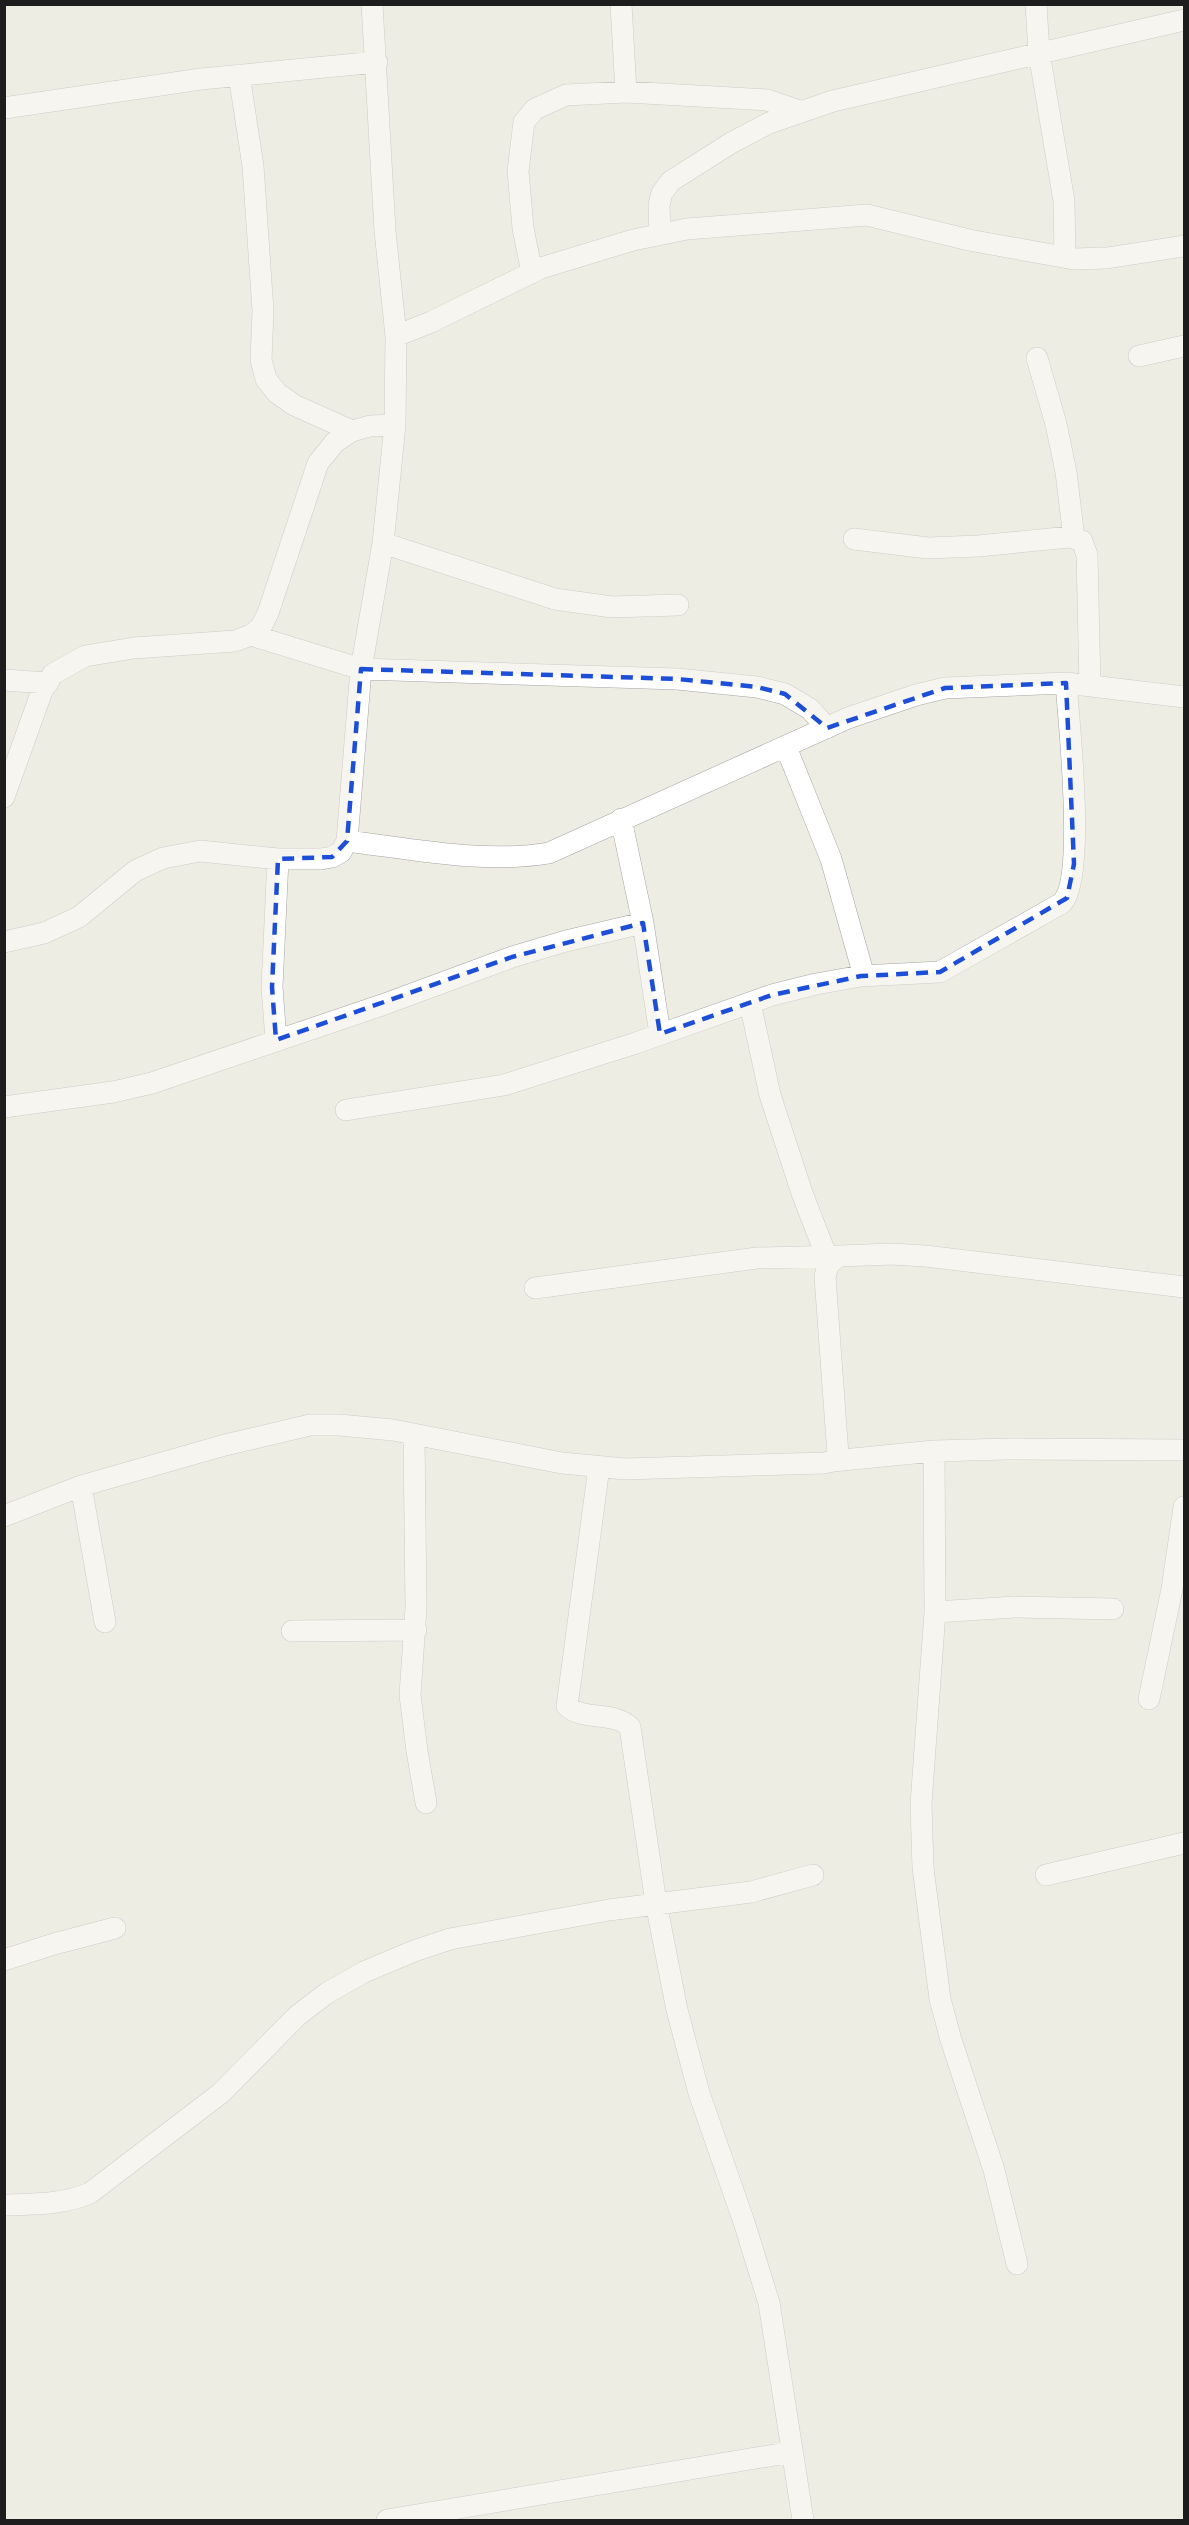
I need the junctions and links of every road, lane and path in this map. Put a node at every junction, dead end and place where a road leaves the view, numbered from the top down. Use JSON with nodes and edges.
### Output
{"nodes":[{"id":1,"x":372,"y":4,"type":"edge"},
{"id":2,"x":621,"y":4,"type":"edge"},
{"id":3,"x":1036,"y":4,"type":"edge"},
{"id":4,"x":1185,"y":20,"type":"edge"},
{"id":5,"x":1039,"y":53,"type":"junction"},
{"id":6,"x":376,"y":62,"type":"junction"},
{"id":7,"x":239,"y":75,"type":"junction"},
{"id":8,"x":626,"y":92,"type":"junction"},
{"id":9,"x":4,"y":108,"type":"edge"},
{"id":10,"x":800,"y":111,"type":"junction"},
{"id":11,"x":660,"y":234,"type":"junction"},
{"id":12,"x":1185,"y":246,"type":"edge"},
{"id":13,"x":1065,"y":257,"type":"junction"},
{"id":14,"x":532,"y":273,"type":"junction"},
{"id":15,"x":396,"y":336,"type":"junction"},
{"id":16,"x":1185,"y":346,"type":"edge"},
{"id":17,"x":1139,"y":356,"type":"dead end"},
{"id":18,"x":1037,"y":358,"type":"dead end"},
{"id":19,"x":395,"y":425,"type":"junction"},
{"id":20,"x":352,"y":430,"type":"junction"},
{"id":21,"x":854,"y":538,"type":"dead end"},
{"id":22,"x":1074,"y":538,"type":"junction"},
{"id":23,"x":383,"y":543,"type":"junction"},
{"id":24,"x":678,"y":605,"type":"dead end"},
{"id":25,"x":251,"y":635,"type":"junction"},
{"id":26,"x":362,"y":669,"type":"junction"},
{"id":27,"x":4,"y":680,"type":"edge"},
{"id":28,"x":48,"y":683,"type":"junction"},
{"id":29,"x":1066,"y":683,"type":"junction"},
{"id":30,"x":1090,"y":686,"type":"junction"},
{"id":31,"x":1185,"y":697,"type":"edge"},
{"id":32,"x":827,"y":728,"type":"junction"},
{"id":33,"x":786,"y":747,"type":"junction"},
{"id":34,"x":4,"y":797,"type":"edge"},
{"id":35,"x":621,"y":819,"type":"junction"},
{"id":36,"x":347,"y":842,"type":"junction"},
{"id":37,"x":278,"y":859,"type":"junction"},
{"id":38,"x":643,"y":923,"type":"junction"},
{"id":39,"x":4,"y":942,"type":"edge"},
{"id":40,"x":864,"y":976,"type":"junction"},
{"id":41,"x":750,"y":1003,"type":"junction"},
{"id":42,"x":660,"y":1034,"type":"junction"},
{"id":43,"x":276,"y":1040,"type":"junction"},
{"id":44,"x":4,"y":1107,"type":"edge"},
{"id":45,"x":346,"y":1110,"type":"dead end"},
{"id":46,"x":833,"y":1256,"type":"junction"},
{"id":47,"x":1185,"y":1287,"type":"edge"},
{"id":48,"x":535,"y":1288,"type":"dead end"},
{"id":49,"x":414,"y":1435,"type":"junction"},
{"id":50,"x":1185,"y":1450,"type":"edge"},
{"id":51,"x":934,"y":1451,"type":"junction"},
{"id":52,"x":833,"y":1461,"type":"junction"},
{"id":53,"x":599,"y":1467,"type":"junction"},
{"id":54,"x":81,"y":1486,"type":"junction"},
{"id":55,"x":1185,"y":1507,"type":"edge"},
{"id":56,"x":4,"y":1516,"type":"edge"},
{"id":57,"x":1178,"y":1590,"type":"edge"},
{"id":58,"x":1113,"y":1609,"type":"dead end"},
{"id":59,"x":935,"y":1612,"type":"junction"},
{"id":60,"x":105,"y":1622,"type":"dead end"},
{"id":61,"x":416,"y":1630,"type":"junction"},
{"id":62,"x":292,"y":1631,"type":"dead end"},
{"id":63,"x":1149,"y":1699,"type":"dead end"},
{"id":64,"x":426,"y":1803,"type":"dead end"},
{"id":65,"x":1185,"y":1843,"type":"edge"},
{"id":66,"x":813,"y":1875,"type":"dead end"},
{"id":67,"x":1046,"y":1875,"type":"dead end"},
{"id":68,"x":657,"y":1903,"type":"junction"},
{"id":69,"x":115,"y":1928,"type":"dead end"},
{"id":70,"x":4,"y":1960,"type":"edge"},
{"id":71,"x":4,"y":2205,"type":"edge"},
{"id":72,"x":1017,"y":2264,"type":"dead end"},
{"id":73,"x":792,"y":2452,"type":"junction"},
{"id":74,"x":387,"y":2520,"type":"edge"},
{"id":75,"x":803,"y":2520,"type":"edge"}],
"edges":[{"from":1,"to":6,"type":"street"},
{"from":2,"to":8,"type":"street"},
{"from":3,"to":5,"type":"street"},
{"from":4,"to":5,"type":"street"},
{"from":5,"to":10,"type":"street"},
{"from":5,"to":13,"type":"street"},
{"from":6,"to":7,"type":"street"},
{"from":6,"to":15,"type":"street"},
{"from":7,"to":9,"type":"street"},
{"from":7,"to":20,"type":"street"},
{"from":8,"to":10,"type":"street"},
{"from":8,"to":14,"type":"street"},
{"from":10,"to":11,"type":"street"},
{"from":11,"to":13,"type":"street"},
{"from":11,"to":14,"type":"street"},
{"from":12,"to":13,"type":"street"},
{"from":14,"to":15,"type":"street"},
{"from":15,"to":19,"type":"street"},
{"from":16,"to":17,"type":"street"},
{"from":18,"to":22,"type":"street"},
{"from":19,"to":20,"type":"street"},
{"from":19,"to":23,"type":"street"},
{"from":20,"to":25,"type":"street"},
{"from":21,"to":22,"type":"street"},
{"from":22,"to":30,"type":"street"},
{"from":23,"to":24,"type":"street"},
{"from":23,"to":26,"type":"street"},
{"from":25,"to":26,"type":"street"},
{"from":25,"to":28,"type":"street"},
{"from":26,"to":32,"type":"street"},
{"from":26,"to":36,"type":"street"},
{"from":27,"to":28,"type":"street"},
{"from":28,"to":34,"type":"street"},
{"from":29,"to":30,"type":"street"},
{"from":29,"to":32,"type":"street"},
{"from":29,"to":40,"type":"street"},
{"from":30,"to":31,"type":"street"},
{"from":32,"to":33,"type":"street"},
{"from":33,"to":35,"type":"street"},
{"from":33,"to":40,"type":"street"},
{"from":35,"to":36,"type":"street"},
{"from":35,"to":38,"type":"street"},
{"from":36,"to":37,"type":"street"},
{"from":37,"to":39,"type":"street"},
{"from":37,"to":43,"type":"street"},
{"from":38,"to":42,"type":"street"},
{"from":38,"to":43,"type":"street"},
{"from":40,"to":41,"type":"street"},
{"from":41,"to":42,"type":"street"},
{"from":41,"to":46,"type":"street"},
{"from":42,"to":45,"type":"street"},
{"from":43,"to":44,"type":"street"},
{"from":46,"to":47,"type":"street"},
{"from":46,"to":48,"type":"street"},
{"from":46,"to":52,"type":"street"},
{"from":49,"to":53,"type":"street"},
{"from":49,"to":54,"type":"street"},
{"from":49,"to":61,"type":"street"},
{"from":50,"to":51,"type":"street"},
{"from":51,"to":52,"type":"street"},
{"from":51,"to":59,"type":"street"},
{"from":52,"to":53,"type":"street"},
{"from":53,"to":68,"type":"street"},
{"from":54,"to":56,"type":"street"},
{"from":54,"to":60,"type":"street"},
{"from":55,"to":57,"type":"street"},
{"from":57,"to":63,"type":"street"},
{"from":58,"to":59,"type":"street"},
{"from":59,"to":72,"type":"street"},
{"from":61,"to":62,"type":"street"},
{"from":61,"to":64,"type":"street"},
{"from":65,"to":67,"type":"street"},
{"from":66,"to":68,"type":"street"},
{"from":68,"to":71,"type":"street"},
{"from":68,"to":73,"type":"street"},
{"from":69,"to":70,"type":"street"},
{"from":73,"to":74,"type":"street"},
{"from":73,"to":75,"type":"street"}]}
